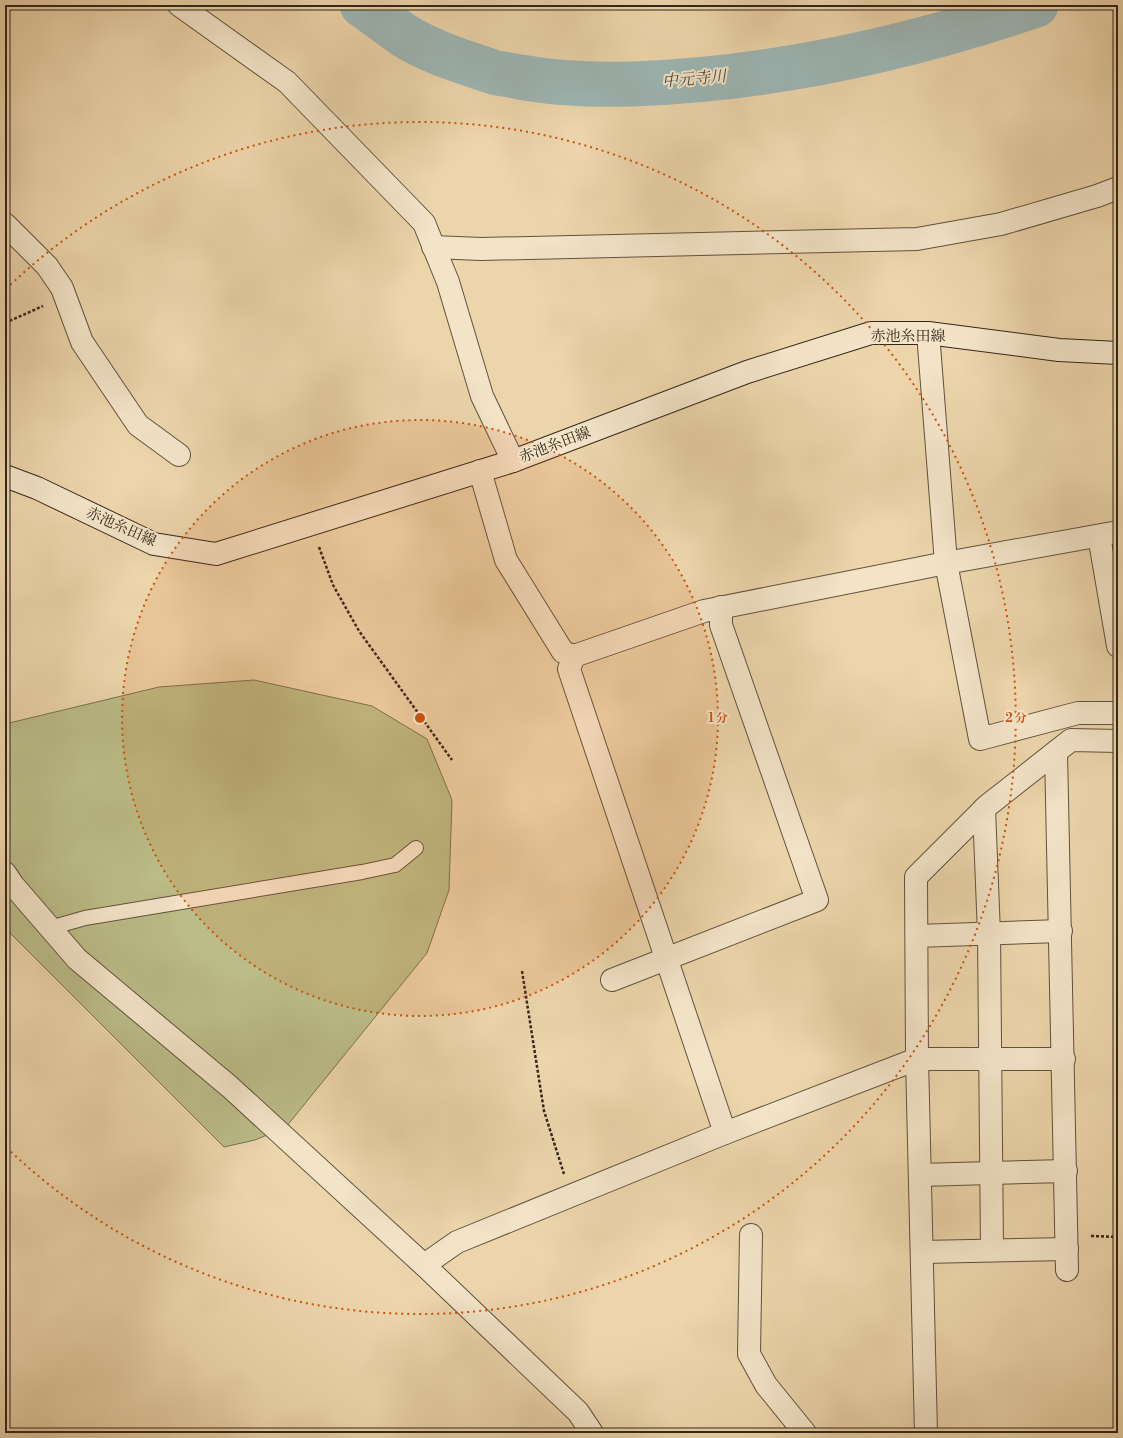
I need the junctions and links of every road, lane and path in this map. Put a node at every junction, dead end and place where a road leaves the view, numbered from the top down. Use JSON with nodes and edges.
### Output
{"nodes":[{"id":1,"x":179,"y":5,"type":"edge"},
{"id":2,"x":1118,"y":188,"type":"edge"},
{"id":3,"x":5,"y":224,"type":"edge"},
{"id":4,"x":433,"y":247,"type":"junction"},
{"id":5,"x":65,"y":296,"type":"junction"},
{"id":6,"x":5,"y":323,"type":"edge"},
{"id":7,"x":928,"y":333,"type":"junction"},
{"id":8,"x":1118,"y":353,"type":"edge"},
{"id":9,"x":179,"y":455,"type":"dead end"},
{"id":10,"x":513,"y":461,"type":"junction"},
{"id":11,"x":480,"y":471,"type":"junction"},
{"id":12,"x":5,"y":476,"type":"edge"},
{"id":13,"x":311,"y":524,"type":"junction"},
{"id":14,"x":1108,"y":534,"type":"edge"},
{"id":15,"x":946,"y":563,"type":"junction"},
{"id":16,"x":721,"y":608,"type":"junction"},
{"id":17,"x":1118,"y":646,"type":"edge"},
{"id":18,"x":574,"y":656,"type":"junction"},
{"id":19,"x":1118,"y":712,"type":"edge"},
{"id":20,"x":1118,"y":742,"type":"edge"},
{"id":21,"x":1056,"y":752,"type":"junction"},
{"id":22,"x":452,"y":760,"type":"dead end"},
{"id":23,"x":984,"y":809,"type":"junction"},
{"id":24,"x":416,"y":848,"type":"dead end"},
{"id":25,"x":5,"y":873,"type":"edge"},
{"id":26,"x":50,"y":928,"type":"junction"},
{"id":27,"x":1061,"y":931,"type":"junction"},
{"id":28,"x":989,"y":934,"type":"junction"},
{"id":29,"x":917,"y":936,"type":"junction"},
{"id":30,"x":666,"y":957,"type":"junction"},
{"id":31,"x":522,"y":971,"type":"dead end"},
{"id":32,"x":612,"y":980,"type":"dead end"},
{"id":33,"x":917,"y":1059,"type":"junction"},
{"id":34,"x":990,"y":1059,"type":"junction"},
{"id":35,"x":1064,"y":1059,"type":"junction"},
{"id":36,"x":725,"y":1133,"type":"junction"},
{"id":37,"x":1066,"y":1172,"type":"junction"},
{"id":38,"x":990,"y":1174,"type":"junction"},
{"id":39,"x":920,"y":1175,"type":"junction"},
{"id":40,"x":571,"y":1195,"type":"junction"},
{"id":41,"x":752,"y":1235,"type":"dead end"},
{"id":42,"x":1118,"y":1237,"type":"edge"},
{"id":43,"x":992,"y":1250,"type":"junction"},
{"id":44,"x":1067,"y":1251,"type":"junction"},
{"id":45,"x":922,"y":1252,"type":"junction"},
{"id":46,"x":424,"y":1265,"type":"junction"},
{"id":47,"x":592,"y":1433,"type":"edge"},
{"id":48,"x":805,"y":1433,"type":"edge"},
{"id":49,"x":926,"y":1433,"type":"edge"}],
"edges":[{"from":1,"to":4,"type":"street"},
{"from":2,"to":4,"type":"street"},
{"from":3,"to":5,"type":"street"},
{"from":4,"to":10,"type":"street"},
{"from":5,"to":6,"type":"path"},
{"from":5,"to":9,"type":"street"},
{"from":7,"to":8,"type":"street","name":"赤池糸田線"},
{"from":7,"to":10,"type":"street","name":"赤池糸田線"},
{"from":7,"to":15,"type":"street"},
{"from":10,"to":11,"type":"street","name":"赤池糸田線"},
{"from":11,"to":13,"type":"street","name":"赤池糸田線"},
{"from":11,"to":18,"type":"street"},
{"from":12,"to":13,"type":"street","name":"赤池糸田線"},
{"from":13,"to":22,"type":"path"},
{"from":14,"to":15,"type":"street"},
{"from":14,"to":17,"type":"street"},
{"from":15,"to":16,"type":"street"},
{"from":15,"to":19,"type":"street"},
{"from":16,"to":18,"type":"street"},
{"from":16,"to":30,"type":"street"},
{"from":18,"to":30,"type":"street"},
{"from":20,"to":21,"type":"street"},
{"from":21,"to":23,"type":"street"},
{"from":21,"to":27,"type":"street"},
{"from":23,"to":28,"type":"street"},
{"from":23,"to":29,"type":"street"},
{"from":24,"to":26,"type":"lane"},
{"from":25,"to":26,"type":"street"},
{"from":26,"to":46,"type":"street"},
{"from":27,"to":28,"type":"street"},
{"from":27,"to":35,"type":"street"},
{"from":28,"to":29,"type":"street"},
{"from":28,"to":34,"type":"street"},
{"from":29,"to":33,"type":"street"},
{"from":30,"to":32,"type":"street"},
{"from":30,"to":36,"type":"street"},
{"from":31,"to":40,"type":"path"},
{"from":33,"to":34,"type":"street"},
{"from":33,"to":36,"type":"street"},
{"from":33,"to":39,"type":"street"},
{"from":34,"to":35,"type":"street"},
{"from":34,"to":38,"type":"street"},
{"from":35,"to":37,"type":"street"},
{"from":36,"to":40,"type":"street"},
{"from":37,"to":38,"type":"street"},
{"from":37,"to":44,"type":"street"},
{"from":38,"to":39,"type":"street"},
{"from":38,"to":43,"type":"street"},
{"from":39,"to":45,"type":"street"},
{"from":40,"to":46,"type":"street"},
{"from":41,"to":48,"type":"street"},
{"from":42,"to":44,"type":"path"},
{"from":43,"to":44,"type":"street"},
{"from":43,"to":45,"type":"street"},
{"from":45,"to":49,"type":"street"},
{"from":46,"to":47,"type":"street"}]}
